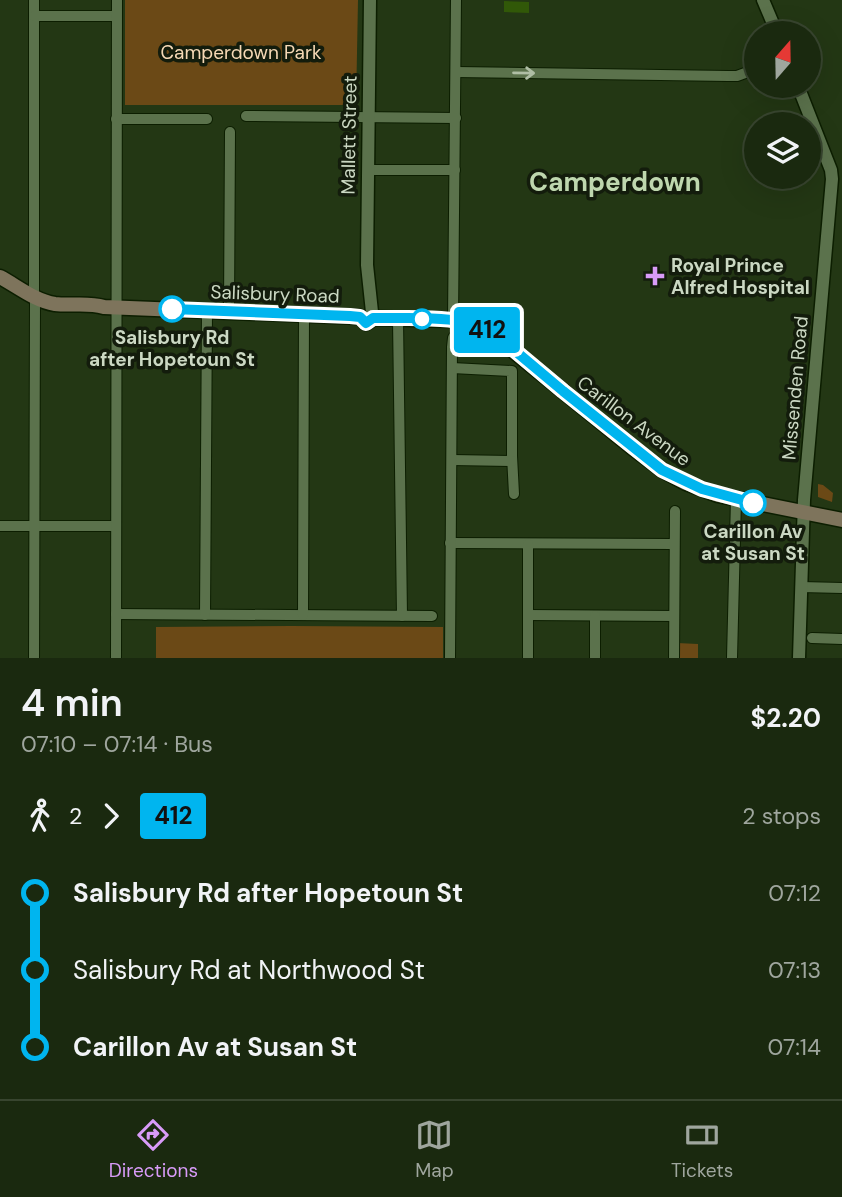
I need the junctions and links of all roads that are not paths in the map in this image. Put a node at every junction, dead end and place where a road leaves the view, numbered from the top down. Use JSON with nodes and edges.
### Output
{"nodes":[{"id":1,"x":34,"y":0,"type":"edge"},
{"id":2,"x":117,"y":0,"type":"edge"},
{"id":3,"x":370,"y":0,"type":"edge"},
{"id":4,"x":456,"y":0,"type":"edge"},
{"id":5,"x":764,"y":0,"type":"edge"},
{"id":6,"x":34,"y":16,"type":"junction"},
{"id":7,"x":117,"y":16,"type":"junction"},
{"id":8,"x":772,"y":21,"type":"edge"},
{"id":9,"x":456,"y":72,"type":"junction"},
{"id":10,"x":744,"y":73,"type":"edge"},
{"id":11,"x":802,"y":98,"type":"edge"},
{"id":12,"x":246,"y":116,"type":"dead end"},
{"id":13,"x":369,"y":118,"type":"junction"},
{"id":14,"x":456,"y":118,"type":"junction"},
{"id":15,"x":116,"y":119,"type":"junction"},
{"id":16,"x":207,"y":119,"type":"dead end"},
{"id":17,"x":230,"y":132,"type":"dead end"},
{"id":18,"x":368,"y":170,"type":"junction"},
{"id":19,"x":455,"y":170,"type":"junction"},
{"id":20,"x":0,"y":277,"type":"edge"},
{"id":21,"x":0,"y":283,"type":"edge"},
{"id":22,"x":35,"y":300,"type":"junction"},
{"id":23,"x":110,"y":307,"type":"junction"},
{"id":24,"x":207,"y":311,"type":"junction"},
{"id":25,"x":229,"y":311,"type":"junction"},
{"id":26,"x":304,"y":314,"type":"junction"},
{"id":27,"x":367,"y":315,"type":"junction"},
{"id":28,"x":398,"y":319,"type":"junction"},
{"id":29,"x":458,"y":321,"type":"junction"},
{"id":30,"x":452,"y":368,"type":"junction"},
{"id":31,"x":452,"y":460,"type":"junction"},
{"id":32,"x":512,"y":461,"type":"junction"},
{"id":33,"x":514,"y":494,"type":"dead end"},
{"id":34,"x":736,"y":499,"type":"junction"},
{"id":35,"x":675,"y":511,"type":"dead end"},
{"id":36,"x":804,"y":513,"type":"junction"},
{"id":37,"x":842,"y":520,"type":"edge"},
{"id":38,"x":0,"y":526,"type":"edge"},
{"id":39,"x":35,"y":526,"type":"junction"},
{"id":40,"x":116,"y":526,"type":"junction"},
{"id":41,"x":450,"y":543,"type":"junction"},
{"id":42,"x":528,"y":544,"type":"junction"},
{"id":43,"x":674,"y":544,"type":"junction"},
{"id":44,"x":801,"y":587,"type":"junction"},
{"id":45,"x":842,"y":588,"type":"edge"},
{"id":46,"x":116,"y":614,"type":"junction"},
{"id":47,"x":205,"y":615,"type":"junction"},
{"id":48,"x":303,"y":615,"type":"junction"},
{"id":49,"x":527,"y":615,"type":"junction"},
{"id":50,"x":402,"y":616,"type":"junction"},
{"id":51,"x":432,"y":616,"type":"dead end"},
{"id":52,"x":595,"y":616,"type":"junction"},
{"id":53,"x":674,"y":616,"type":"junction"},
{"id":54,"x":812,"y":638,"type":"dead end"},
{"id":55,"x":842,"y":639,"type":"edge"},
{"id":56,"x":34,"y":658,"type":"edge"},
{"id":57,"x":116,"y":658,"type":"edge"},
{"id":58,"x":450,"y":658,"type":"edge"},
{"id":59,"x":527,"y":658,"type":"edge"},
{"id":60,"x":595,"y":658,"type":"edge"},
{"id":61,"x":674,"y":658,"type":"edge"},
{"id":62,"x":733,"y":658,"type":"edge"},
{"id":63,"x":799,"y":658,"type":"edge"}],
"edges":[{"from":1,"to":6,"type":"street"},
{"from":2,"to":7,"type":"street"},
{"from":3,"to":13,"type":"street","name":"Mallett Street"},
{"from":4,"to":9,"type":"street"},
{"from":5,"to":8,"type":"street"},
{"from":6,"to":7,"type":"street"},
{"from":6,"to":22,"type":"street"},
{"from":7,"to":15,"type":"street"},
{"from":9,"to":10,"type":"street","one_way":true},
{"from":9,"to":14,"type":"street"},
{"from":11,"to":36,"type":"street","name":"Missenden Road"},
{"from":12,"to":13,"type":"street"},
{"from":13,"to":14,"type":"street"},
{"from":13,"to":18,"type":"street","name":"Mallett Street"},
{"from":14,"to":19,"type":"street"},
{"from":15,"to":16,"type":"street"},
{"from":15,"to":23,"type":"street"},
{"from":17,"to":25,"type":"street"},
{"from":18,"to":19,"type":"street"},
{"from":18,"to":27,"type":"street","name":"Mallett Street"},
{"from":19,"to":29,"type":"street"},
{"from":20,"to":22,"type":"main road","name":"Salisbury Road"},
{"from":21,"to":22,"type":"main road","name":"Salisbury Road"},
{"from":22,"to":23,"type":"main road","name":"Salisbury Road"},
{"from":22,"to":39,"type":"street"},
{"from":23,"to":24,"type":"main road","name":"Salisbury Road"},
{"from":23,"to":40,"type":"street"},
{"from":24,"to":25,"type":"main road","name":"Salisbury Road"},
{"from":24,"to":47,"type":"street"},
{"from":25,"to":26,"type":"main road","name":"Salisbury Road"},
{"from":26,"to":27,"type":"main road","name":"Salisbury Road"},
{"from":26,"to":48,"type":"street"},
{"from":27,"to":28,"type":"main road","name":"Salisbury Road"},
{"from":28,"to":29,"type":"main road","name":"Salisbury Road"},
{"from":28,"to":50,"type":"street"},
{"from":29,"to":30,"type":"street"},
{"from":29,"to":34,"type":"main road","name":"Carillon Avenue"},
{"from":30,"to":31,"type":"street"},
{"from":30,"to":32,"type":"street"},
{"from":31,"to":32,"type":"street"},
{"from":31,"to":41,"type":"street"},
{"from":32,"to":33,"type":"street"},
{"from":34,"to":36,"type":"main road","name":"Carillon Avenue"},
{"from":34,"to":62,"type":"street"},
{"from":35,"to":43,"type":"street"},
{"from":36,"to":37,"type":"main road","name":"Carillon Avenue"},
{"from":36,"to":44,"type":"street","name":"Missenden Road"},
{"from":38,"to":39,"type":"street"},
{"from":39,"to":40,"type":"street"},
{"from":39,"to":56,"type":"street"},
{"from":40,"to":46,"type":"street"},
{"from":41,"to":42,"type":"street"},
{"from":41,"to":58,"type":"street"},
{"from":42,"to":43,"type":"street"},
{"from":42,"to":49,"type":"street"},
{"from":43,"to":53,"type":"street"},
{"from":44,"to":45,"type":"street"},
{"from":44,"to":63,"type":"street","name":"Missenden Road"},
{"from":46,"to":47,"type":"street"},
{"from":46,"to":57,"type":"street"},
{"from":47,"to":48,"type":"street"},
{"from":48,"to":50,"type":"street"},
{"from":49,"to":52,"type":"street"},
{"from":49,"to":59,"type":"street"},
{"from":50,"to":51,"type":"street"},
{"from":52,"to":53,"type":"street"},
{"from":52,"to":60,"type":"street"},
{"from":53,"to":61,"type":"street"},
{"from":54,"to":55,"type":"street"}]}
